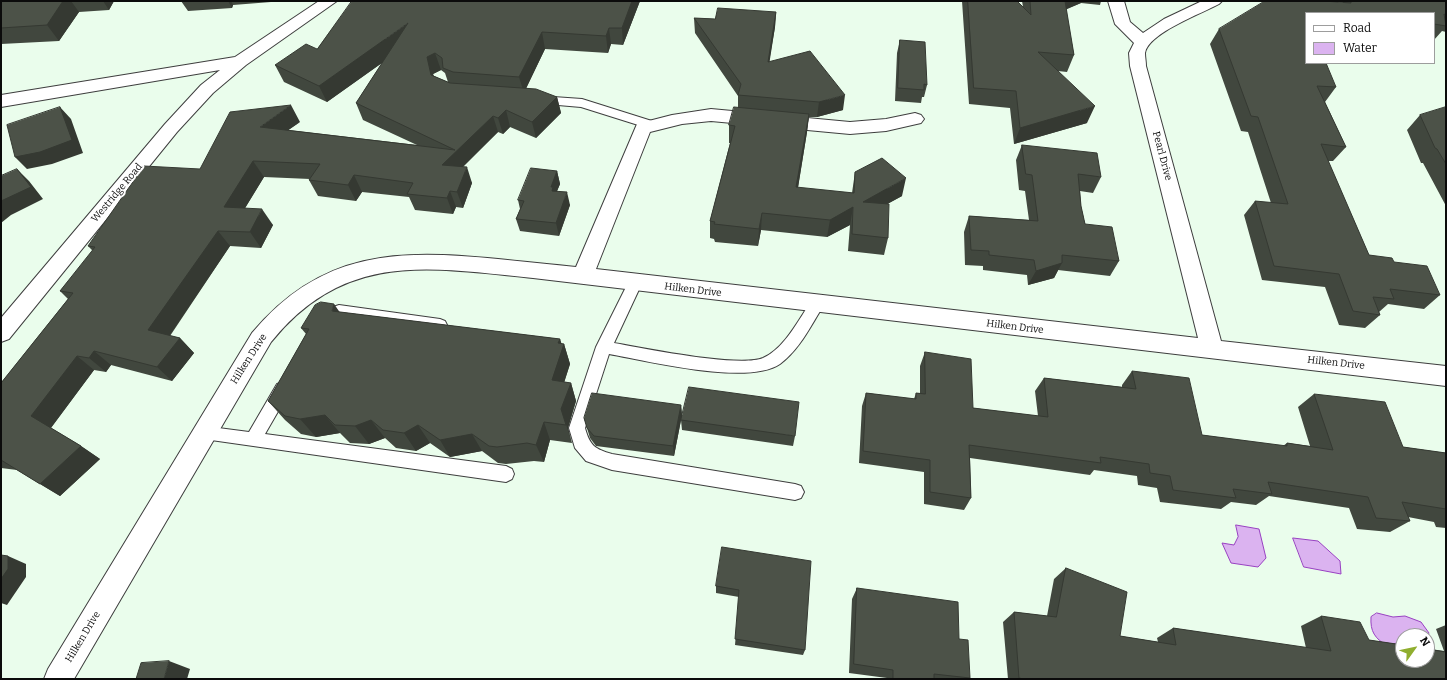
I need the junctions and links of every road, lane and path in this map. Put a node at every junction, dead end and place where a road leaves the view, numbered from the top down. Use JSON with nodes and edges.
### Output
{"nodes":[{"id":1,"x":329,"y":1,"type":"edge"},
{"id":2,"x":1116,"y":1,"type":"edge"},
{"id":3,"x":1214,"y":1,"type":"edge"},
{"id":4,"x":1143,"y":42,"type":"junction"},
{"id":5,"x":240,"y":61,"type":"junction"},
{"id":6,"x":524,"y":98,"type":"edge"},
{"id":7,"x":1,"y":102,"type":"edge"},
{"id":8,"x":915,"y":118,"type":"dead end"},
{"id":9,"x":647,"y":126,"type":"junction"},
{"id":10,"x":583,"y":275,"type":"junction"},
{"id":11,"x":635,"y":283,"type":"junction"},
{"id":12,"x":817,"y":304,"type":"junction"},
{"id":13,"x":454,"y":326,"type":"edge"},
{"id":14,"x":1,"y":333,"type":"edge"},
{"id":15,"x":315,"y":333,"type":"edge"},
{"id":16,"x":604,"y":347,"type":"junction"},
{"id":17,"x":1212,"y":349,"type":"junction"},
{"id":18,"x":1446,"y":376,"type":"edge"},
{"id":19,"x":288,"y":380,"type":"edge"},
{"id":20,"x":203,"y":433,"type":"junction"},
{"id":21,"x":253,"y":440,"type":"junction"},
{"id":22,"x":506,"y":474,"type":"dead end"},
{"id":23,"x":795,"y":492,"type":"dead end"},
{"id":24,"x":58,"y":679,"type":"edge"}],
"edges":[{"from":1,"to":5,"type":"street","name":"Westridge Road"},
{"from":2,"to":4,"type":"street"},
{"from":3,"to":4,"type":"street"},
{"from":4,"to":17,"type":"street","name":"Pearl Drive"},
{"from":5,"to":7,"type":"street","name":"Westridge Road"},
{"from":5,"to":14,"type":"street","name":"Westridge Road"},
{"from":6,"to":9,"type":"lane"},
{"from":8,"to":9,"type":"street"},
{"from":9,"to":10,"type":"street"},
{"from":10,"to":11,"type":"street","name":"Hilken Drive"},
{"from":10,"to":20,"type":"street","name":"Hilken Drive"},
{"from":11,"to":12,"type":"street","name":"Hilken Drive"},
{"from":11,"to":16,"type":"lane"},
{"from":12,"to":16,"type":"lane"},
{"from":12,"to":17,"type":"street","name":"Hilken Drive"},
{"from":13,"to":15,"type":"lane"},
{"from":16,"to":23,"type":"lane"},
{"from":17,"to":18,"type":"street","name":"Hilken Drive"},
{"from":19,"to":21,"type":"lane"},
{"from":20,"to":21,"type":"lane"},
{"from":20,"to":24,"type":"street","name":"Hilken Drive"},
{"from":21,"to":22,"type":"lane"}]}
